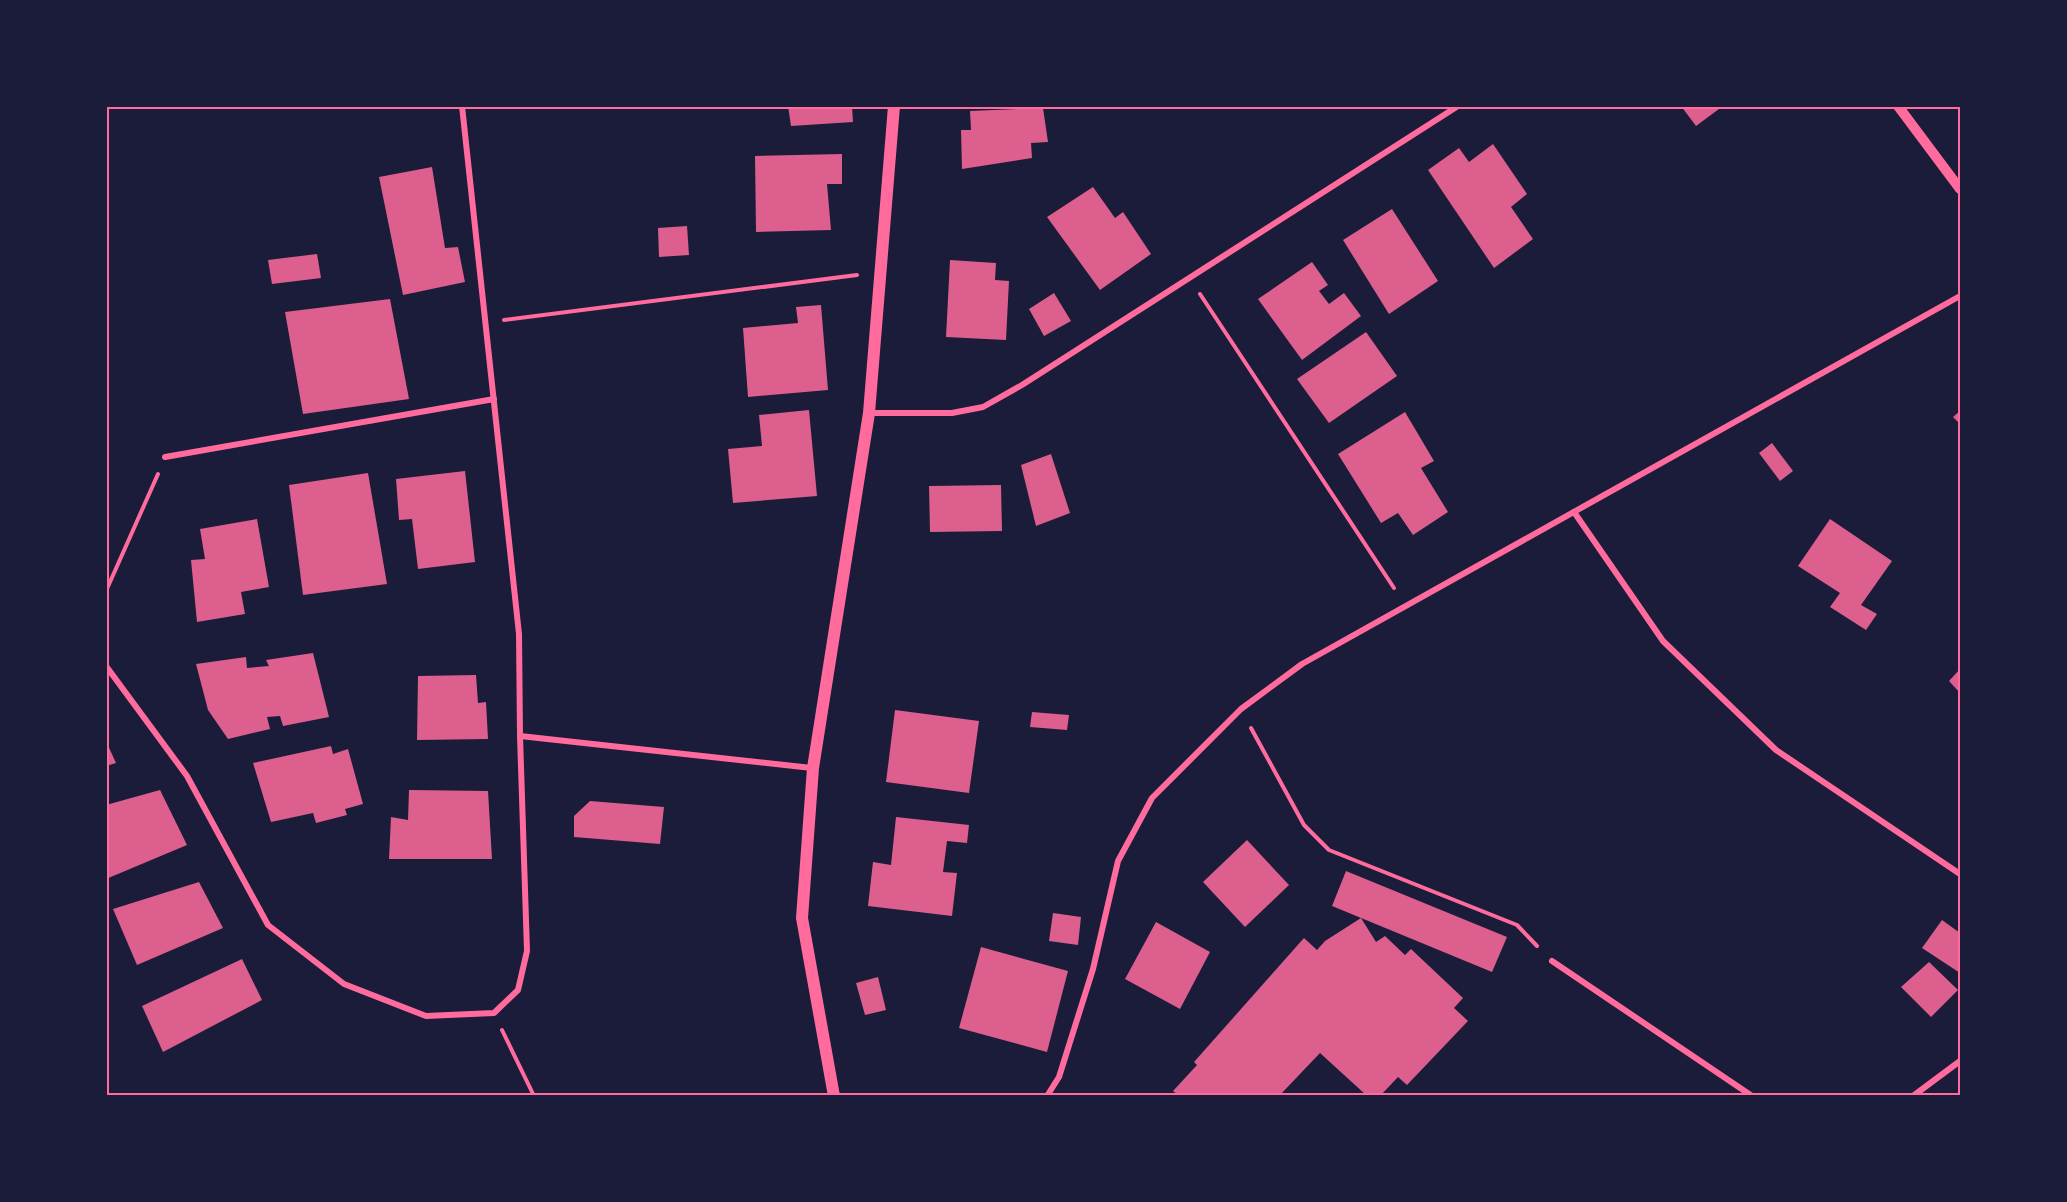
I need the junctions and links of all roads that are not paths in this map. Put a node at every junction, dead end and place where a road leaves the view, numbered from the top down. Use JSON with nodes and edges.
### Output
{"nodes":[{"id":1,"x":462,"y":106,"type":"edge"},
{"id":2,"x":894,"y":106,"type":"edge"},
{"id":3,"x":1458,"y":106,"type":"edge"},
{"id":4,"x":1898,"y":106,"type":"edge"},
{"id":5,"x":1960,"y":189,"type":"edge"},
{"id":6,"x":1960,"y":296,"type":"edge"},
{"id":7,"x":494,"y":399,"type":"junction"},
{"id":8,"x":869,"y":413,"type":"junction"},
{"id":9,"x":165,"y":457,"type":"road end"},
{"id":10,"x":1574,"y":512,"type":"junction"},
{"id":11,"x":106,"y":666,"type":"edge"},
{"id":12,"x":520,"y":736,"type":"junction"},
{"id":13,"x":813,"y":768,"type":"junction"},
{"id":14,"x":1960,"y":874,"type":"edge"},
{"id":15,"x":1552,"y":961,"type":"road end"},
{"id":16,"x":1960,"y":1061,"type":"edge"},
{"id":17,"x":834,"y":1095,"type":"edge"},
{"id":18,"x":1047,"y":1095,"type":"edge"},
{"id":19,"x":1752,"y":1095,"type":"edge"},
{"id":20,"x":1912,"y":1095,"type":"edge"}],
"edges":[{"from":1,"to":7,"type":"street"},
{"from":2,"to":8,"type":"main road"},
{"from":3,"to":8,"type":"street"},
{"from":4,"to":5,"type":"street"},
{"from":6,"to":10,"type":"street"},
{"from":7,"to":9,"type":"street"},
{"from":7,"to":12,"type":"street"},
{"from":8,"to":13,"type":"main road"},
{"from":10,"to":14,"type":"street"},
{"from":10,"to":18,"type":"street"},
{"from":11,"to":12,"type":"street"},
{"from":12,"to":13,"type":"street"},
{"from":13,"to":17,"type":"main road"},
{"from":15,"to":19,"type":"street"},
{"from":16,"to":20,"type":"street"}]}
